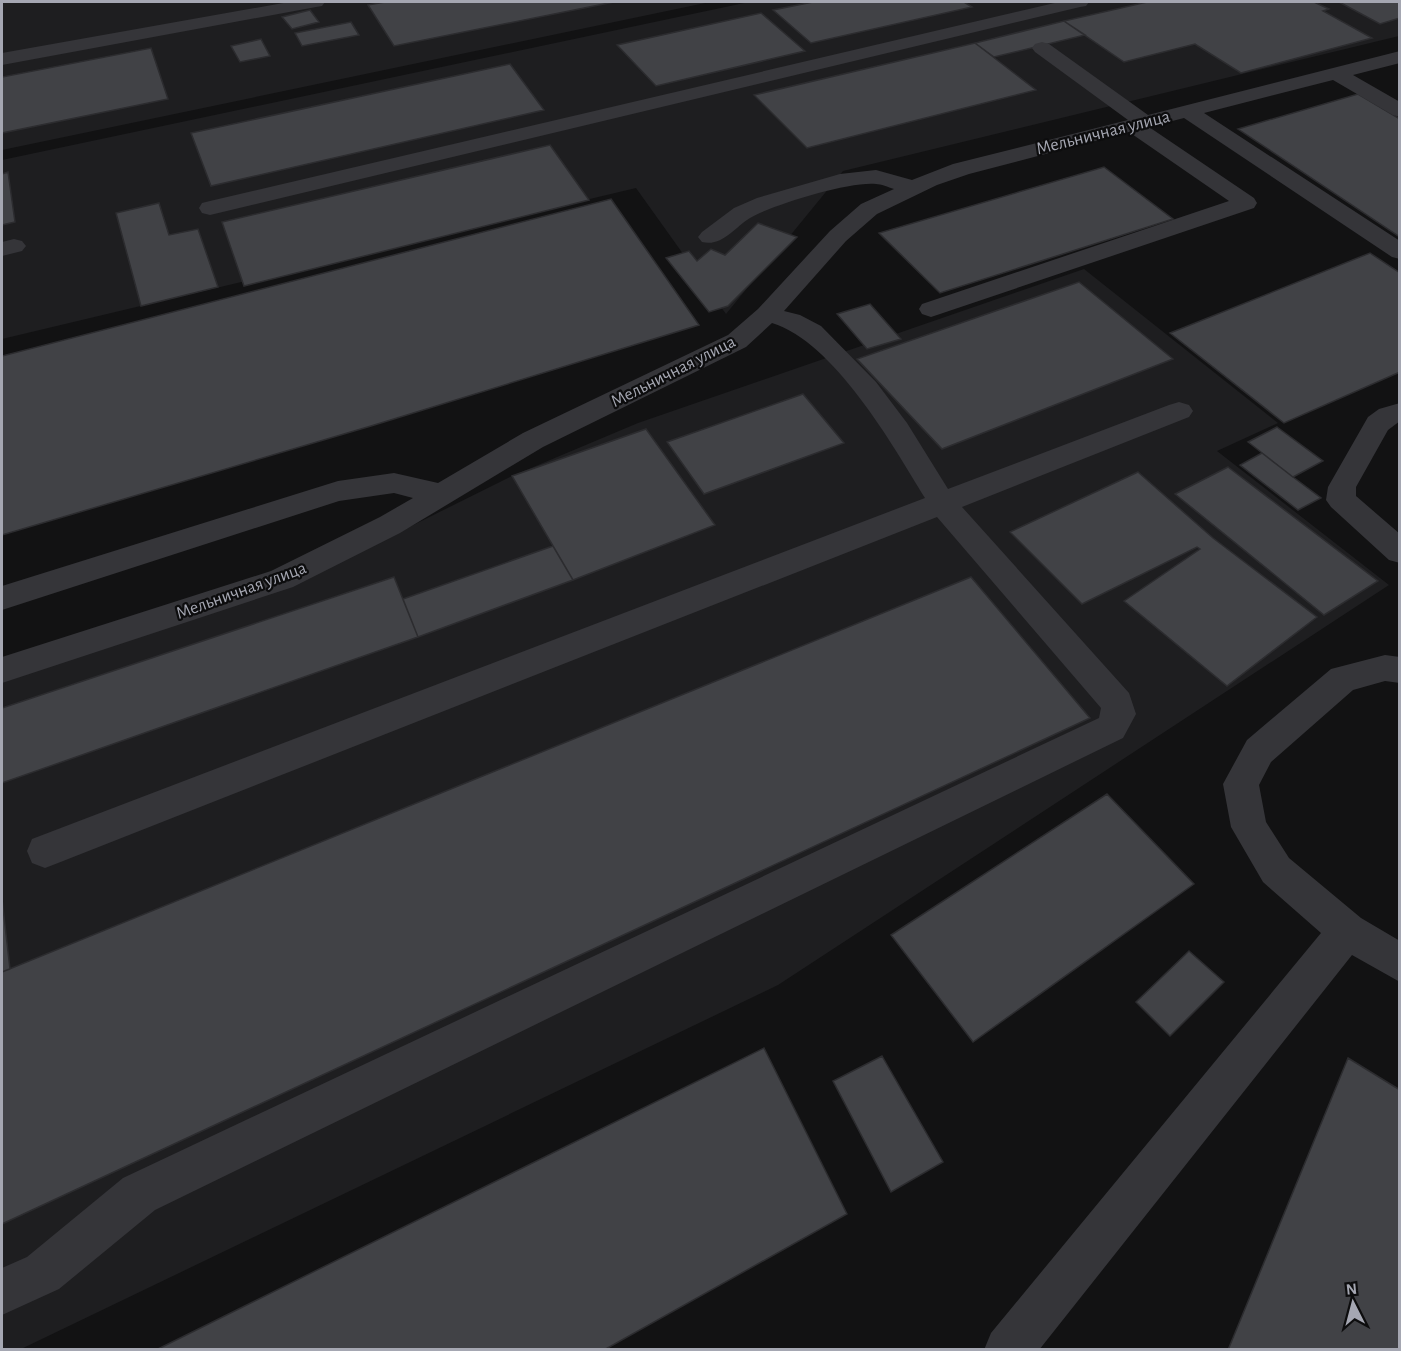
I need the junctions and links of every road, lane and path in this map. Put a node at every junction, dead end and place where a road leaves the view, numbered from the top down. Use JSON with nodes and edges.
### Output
{"nodes":[{"id":1,"x":316,"y":2,"type":"edge"},
{"id":2,"x":996,"y":2,"type":"edge"},
{"id":3,"x":1080,"y":2,"type":"edge"},
{"id":4,"x":1017,"y":16,"type":"junction"},
{"id":5,"x":1042,"y":48,"type":"dead end"},
{"id":6,"x":1400,"y":57,"type":"edge"},
{"id":7,"x":2,"y":59,"type":"edge"},
{"id":8,"x":1335,"y":73,"type":"junction"},
{"id":9,"x":1187,"y":111,"type":"junction"},
{"id":10,"x":1400,"y":111,"type":"edge"},
{"id":11,"x":1138,"y":123,"type":"junction"},
{"id":12,"x":913,"y":187,"type":"junction"},
{"id":13,"x":210,"y":208,"type":"dead end"},
{"id":14,"x":710,"y":237,"type":"dead end"},
{"id":15,"x":1400,"y":252,"type":"edge"},
{"id":16,"x":930,"y":309,"type":"dead end"},
{"id":17,"x":767,"y":314,"type":"junction"},
{"id":18,"x":1179,"y":411,"type":"dead end"},
{"id":19,"x":1400,"y":412,"type":"edge"},
{"id":20,"x":442,"y":494,"type":"junction"},
{"id":21,"x":943,"y":504,"type":"junction"},
{"id":22,"x":1400,"y":552,"type":"edge"},
{"id":23,"x":2,"y":598,"type":"edge"},
{"id":24,"x":2,"y":670,"type":"edge"},
{"id":25,"x":1400,"y":670,"type":"edge"},
{"id":26,"x":45,"y":851,"type":"dead end"},
{"id":27,"x":1347,"y":931,"type":"junction"},
{"id":28,"x":1400,"y":963,"type":"edge"},
{"id":29,"x":2,"y":1292,"type":"edge"},
{"id":30,"x":1008,"y":1350,"type":"edge"}],
"edges":[{"from":1,"to":7,"type":"street"},
{"from":2,"to":4,"type":"street"},
{"from":3,"to":4,"type":"street"},
{"from":4,"to":13,"type":"street"},
{"from":5,"to":11,"type":"street"},
{"from":6,"to":8,"type":"street","name":"Мельничная улица"},
{"from":8,"to":9,"type":"street","name":"Мельничная улица"},
{"from":8,"to":10,"type":"street"},
{"from":9,"to":11,"type":"street","name":"Мельничная улица"},
{"from":9,"to":15,"type":"street"},
{"from":11,"to":12,"type":"street","name":"Мельничная улица"},
{"from":11,"to":16,"type":"street"},
{"from":12,"to":14,"type":"street"},
{"from":12,"to":17,"type":"street","name":"Мельничная улица"},
{"from":17,"to":20,"type":"street","name":"Мельничная улица"},
{"from":17,"to":21,"type":"street"},
{"from":18,"to":21,"type":"street"},
{"from":19,"to":22,"type":"street"},
{"from":20,"to":23,"type":"street"},
{"from":20,"to":24,"type":"street","name":"Мельничная улица"},
{"from":21,"to":26,"type":"street"},
{"from":21,"to":29,"type":"street"},
{"from":25,"to":27,"type":"street"},
{"from":27,"to":28,"type":"street"},
{"from":27,"to":30,"type":"street"}]}
